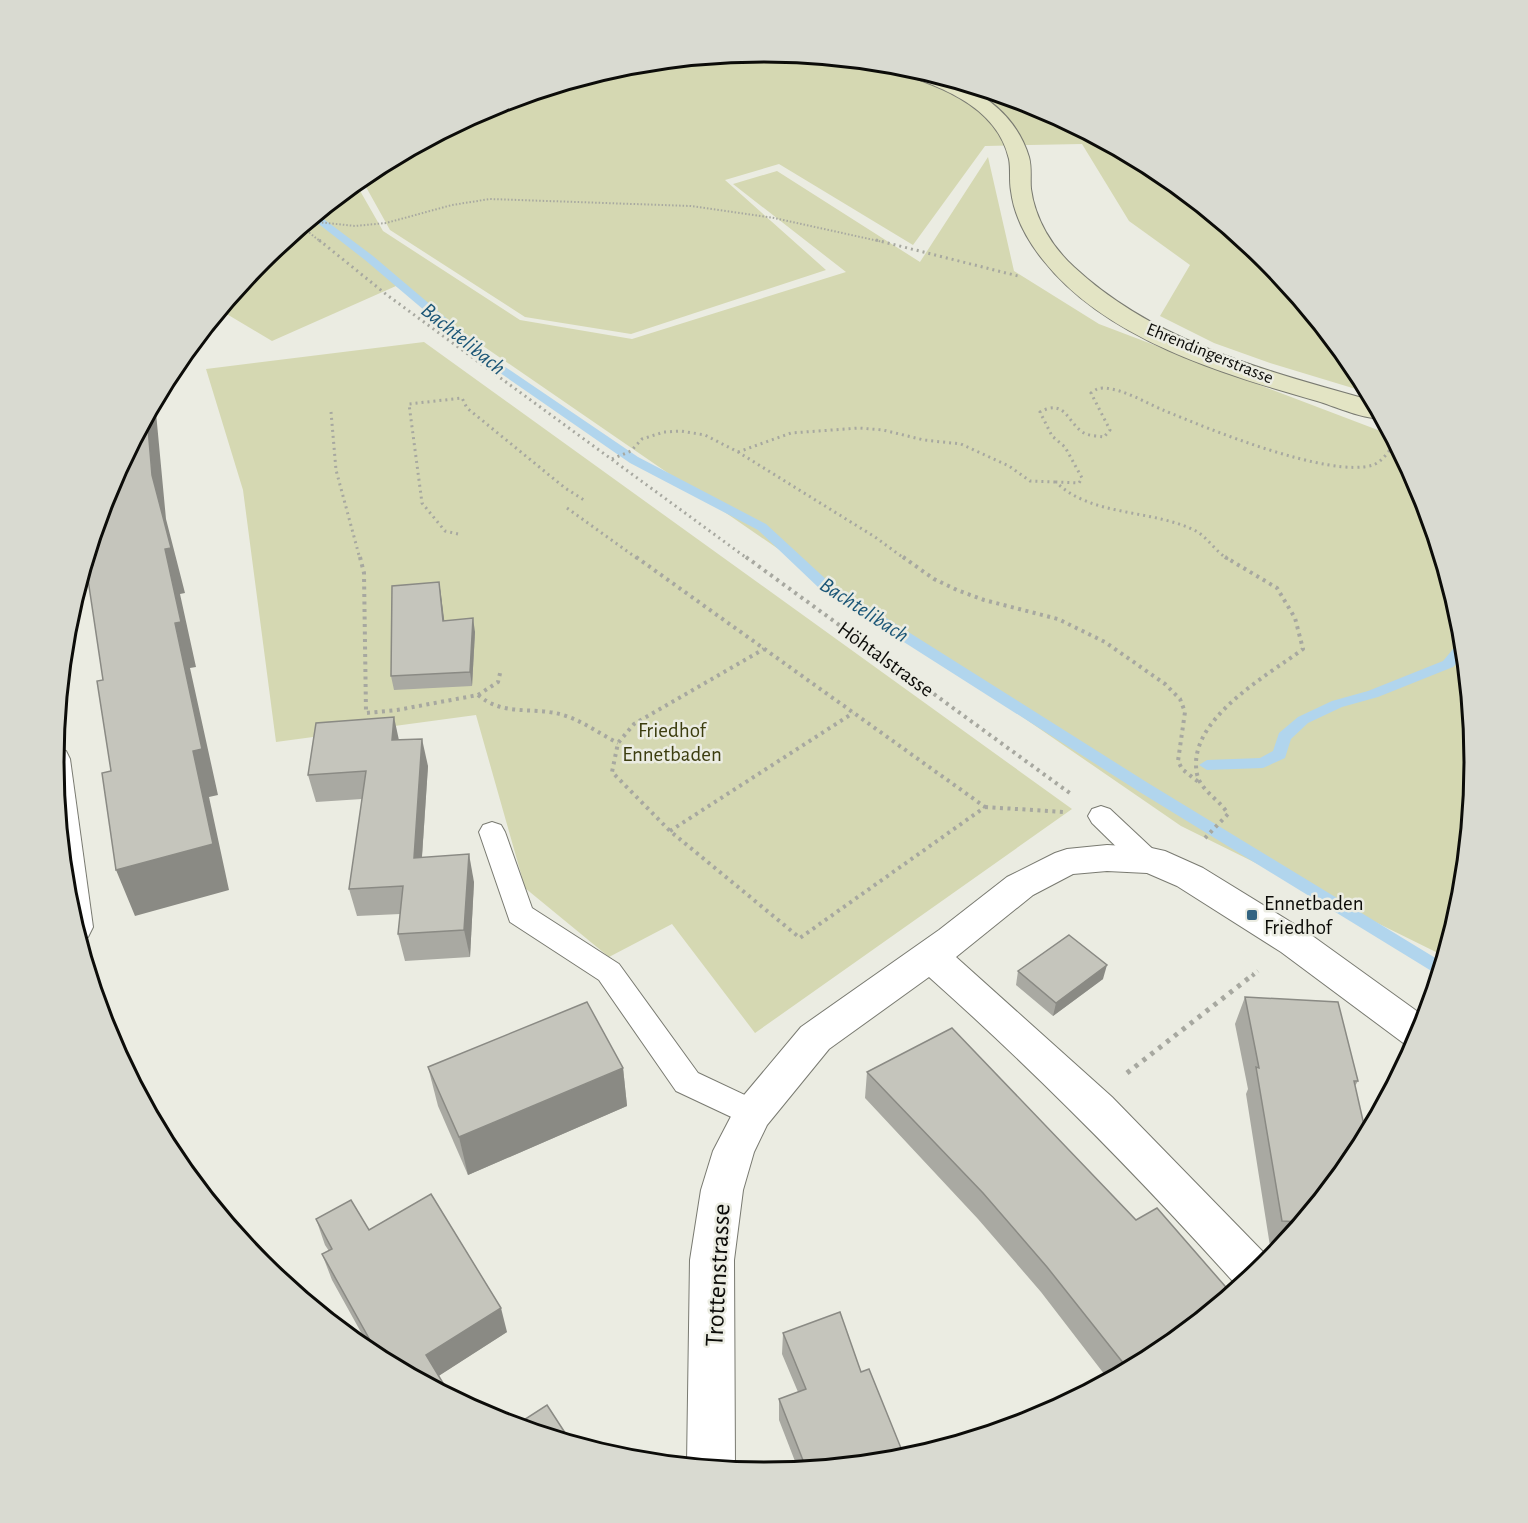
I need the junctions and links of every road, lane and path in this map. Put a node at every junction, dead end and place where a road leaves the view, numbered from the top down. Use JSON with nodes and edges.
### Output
{"nodes":[{"id":1,"x":958,"y":89,"type":"edge"},
{"id":2,"x":319,"y":221,"type":"edge"},
{"id":3,"x":307,"y":231,"type":"edge"},
{"id":4,"x":1018,"y":276,"type":"dead end"},
{"id":5,"x":1367,"y":407,"type":"edge"},
{"id":6,"x":331,"y":412,"type":"dead end"},
{"id":7,"x":1390,"y":448,"type":"edge"},
{"id":8,"x":738,"y":452,"type":"junction"},
{"id":9,"x":613,"y":458,"type":"junction"},
{"id":10,"x":1056,"y":482,"type":"junction"},
{"id":11,"x":584,"y":500,"type":"dead end"},
{"id":12,"x":567,"y":508,"type":"dead end"},
{"id":13,"x":458,"y":534,"type":"dead end"},
{"id":14,"x":764,"y":649,"type":"junction"},
{"id":15,"x":501,"y":669,"type":"dead end"},
{"id":16,"x":478,"y":695,"type":"junction"},
{"id":17,"x":854,"y":713,"type":"junction"},
{"id":18,"x":618,"y":743,"type":"junction"},
{"id":19,"x":1201,"y":784,"type":"junction"},
{"id":20,"x":985,"y":807,"type":"junction"},
{"id":21,"x":1101,"y":816,"type":"junction"},
{"id":22,"x":670,"y":831,"type":"junction"},
{"id":23,"x":492,"y":832,"type":"dead end"},
{"id":24,"x":1209,"y":834,"type":"dead end"},
{"id":25,"x":1147,"y":860,"type":"junction"},
{"id":26,"x":1294,"y":942,"type":"junction"},
{"id":27,"x":930,"y":956,"type":"junction"},
{"id":28,"x":1411,"y":1028,"type":"edge"},
{"id":29,"x":1091,"y":1102,"type":"junction"},
{"id":30,"x":753,"y":1113,"type":"junction"},
{"id":31,"x":1248,"y":1267,"type":"edge"},
{"id":32,"x":711,"y":1459,"type":"edge"}],
"edges":[{"from":1,"to":5,"type":"main road","name":"Ehrendingerstrasse"},
{"from":2,"to":4,"type":"path"},
{"from":3,"to":9,"type":"path","name":"Höhtalstrasse"},
{"from":6,"to":16,"type":"path"},
{"from":7,"to":10,"type":"path"},
{"from":8,"to":9,"type":"path"},
{"from":8,"to":10,"type":"path"},
{"from":8,"to":19,"type":"path"},
{"from":9,"to":21,"type":"path","name":"Höhtalstrasse"},
{"from":10,"to":19,"type":"path"},
{"from":11,"to":13,"type":"path"},
{"from":12,"to":14,"type":"path"},
{"from":14,"to":17,"type":"path"},
{"from":14,"to":18,"type":"path"},
{"from":15,"to":16,"type":"path"},
{"from":16,"to":18,"type":"path"},
{"from":17,"to":20,"type":"path"},
{"from":17,"to":22,"type":"path"},
{"from":18,"to":22,"type":"path"},
{"from":19,"to":24,"type":"path"},
{"from":20,"to":21,"type":"path"},
{"from":20,"to":22,"type":"path"},
{"from":21,"to":25,"type":"lane"},
{"from":23,"to":30,"type":"lane"},
{"from":25,"to":26,"type":"street"},
{"from":25,"to":27,"type":"street","name":"Trottenstrasse"},
{"from":26,"to":28,"type":"street"},
{"from":26,"to":29,"type":"path"},
{"from":27,"to":29,"type":"street"},
{"from":27,"to":30,"type":"street","name":"Trottenstrasse"},
{"from":29,"to":31,"type":"street"},
{"from":30,"to":32,"type":"street","name":"Trottenstrasse"}]}
